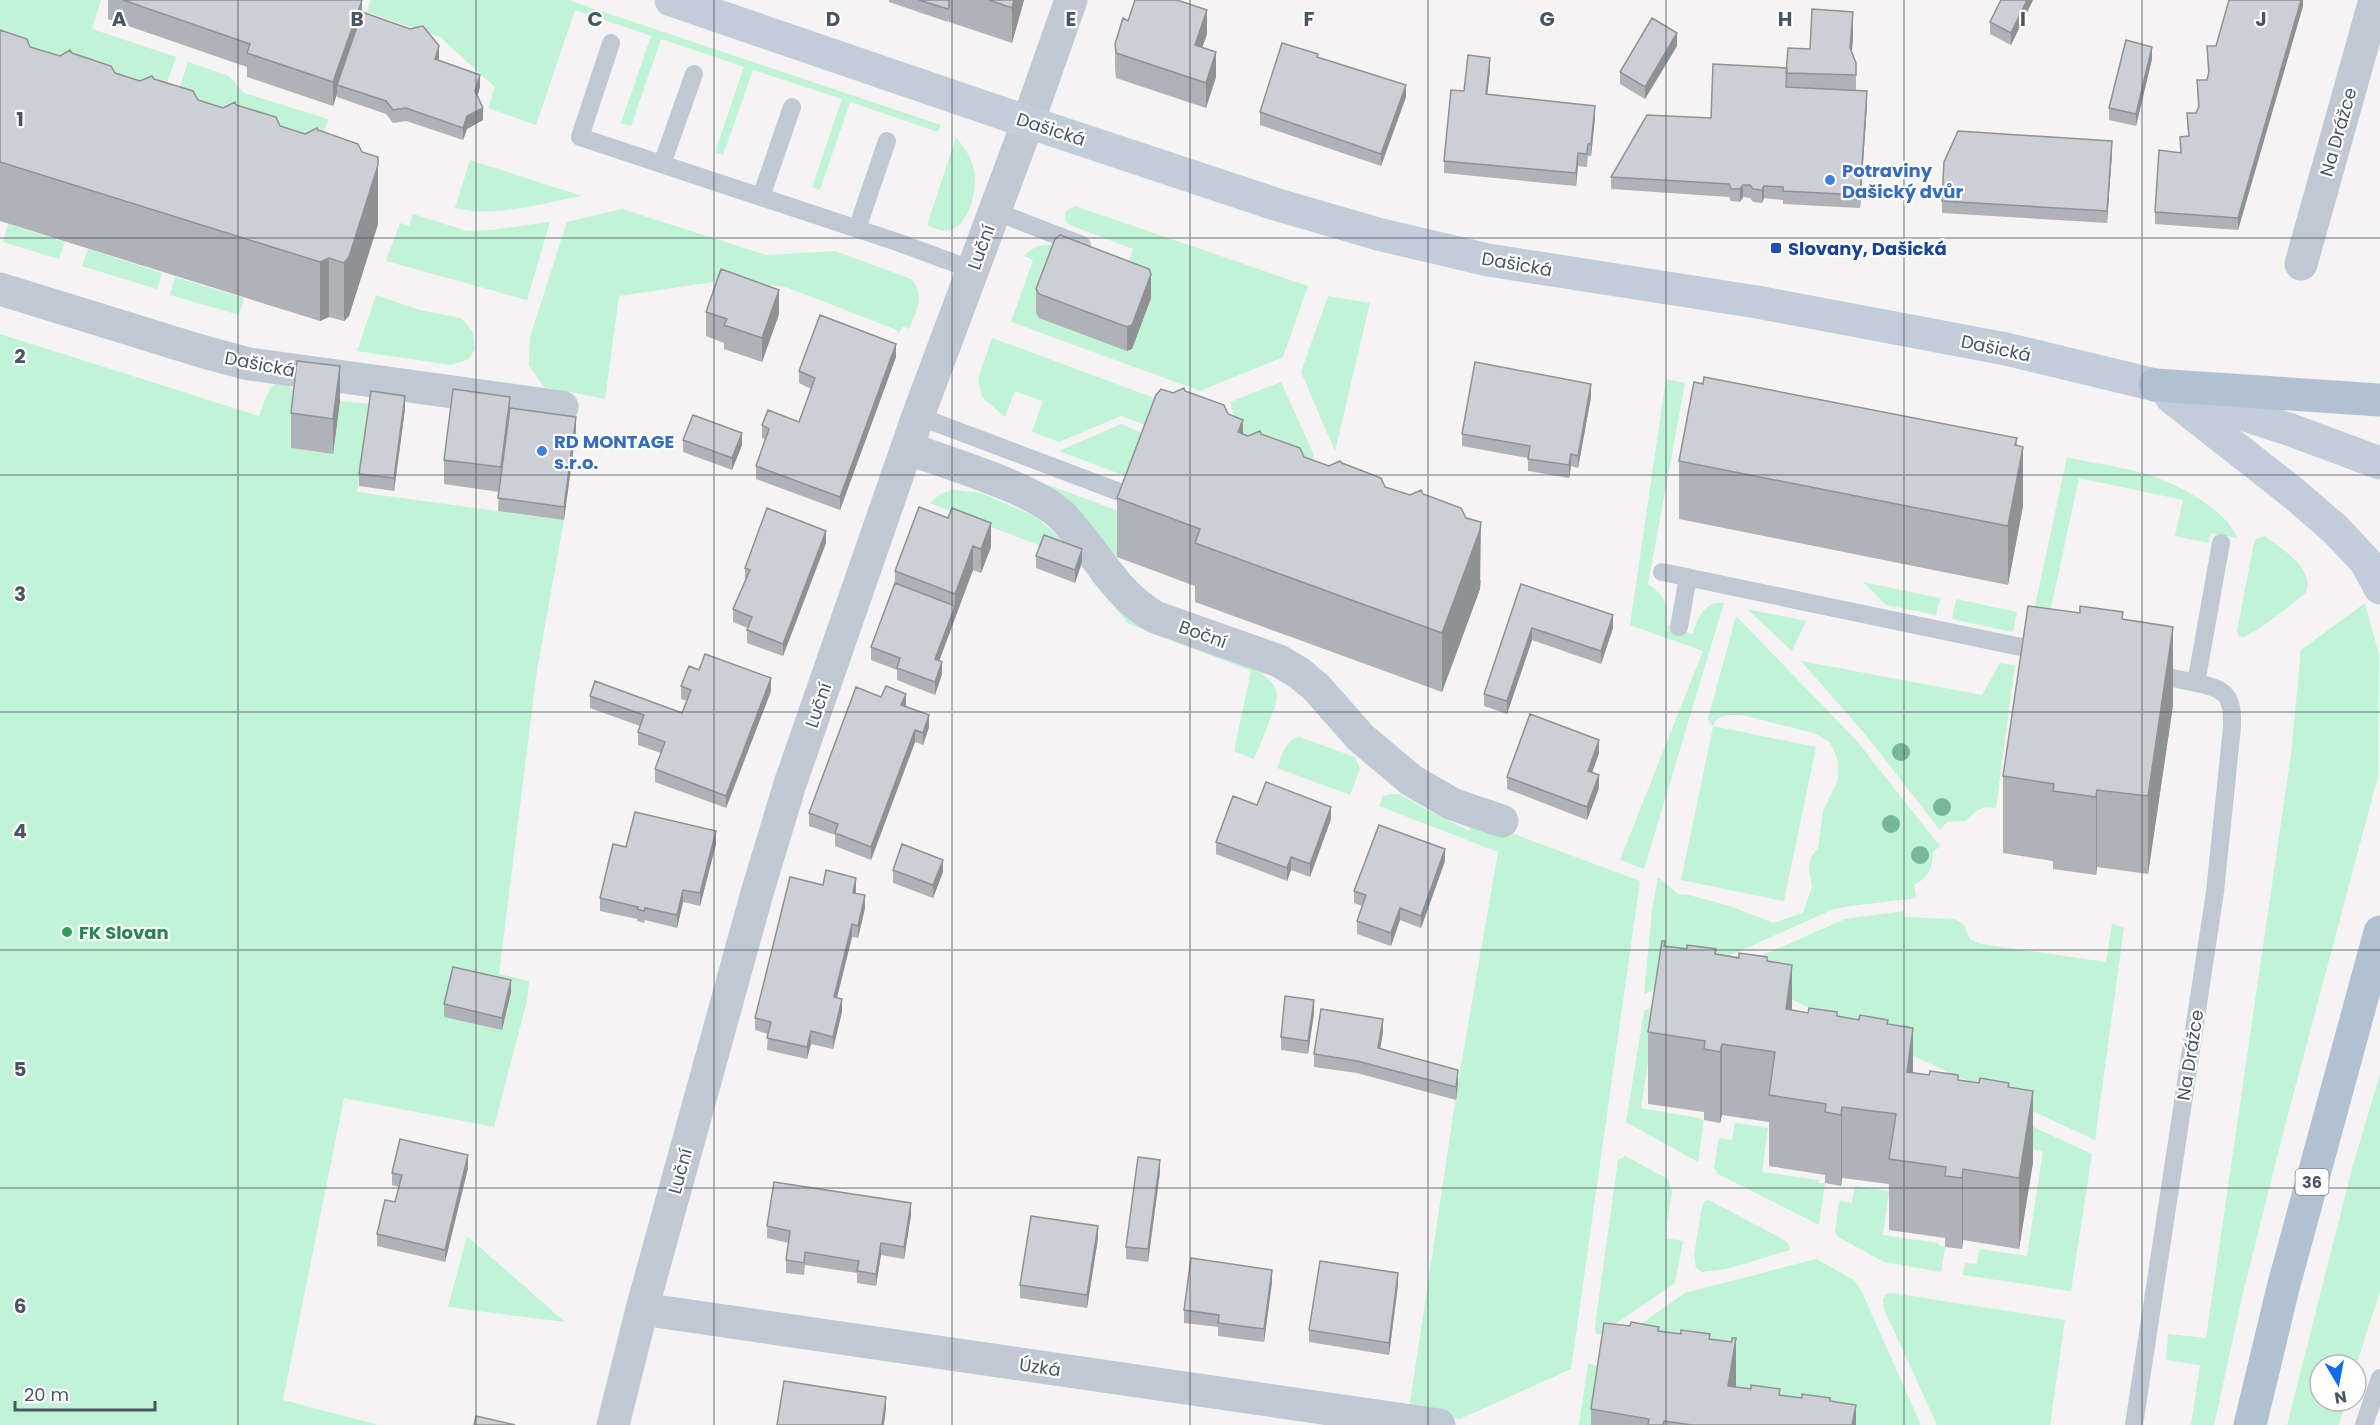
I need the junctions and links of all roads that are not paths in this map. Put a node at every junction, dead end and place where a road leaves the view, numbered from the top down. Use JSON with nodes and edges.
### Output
{"nodes":[{"id":1,"x":671,"y":0,"type":"edge"},
{"id":2,"x":1071,"y":0,"type":"edge"},
{"id":3,"x":2375,"y":0,"type":"edge"},
{"id":4,"x":611,"y":43,"type":"dead end"},
{"id":5,"x":694,"y":74,"type":"dead end"},
{"id":6,"x":792,"y":107,"type":"dead end"},
{"id":7,"x":1028,"y":122,"type":"junction"},
{"id":8,"x":887,"y":141,"type":"dead end"},
{"id":9,"x":662,"y":164,"type":"junction"},
{"id":10,"x":761,"y":197,"type":"junction"},
{"id":11,"x":994,"y":212,"type":"junction"},
{"id":12,"x":857,"y":229,"type":"junction"},
{"id":13,"x":1096,"y":249,"type":"edge"},
{"id":14,"x":2301,"y":264,"type":"dead end"},
{"id":15,"x":973,"y":270,"type":"junction"},
{"id":16,"x":0,"y":290,"type":"edge"},
{"id":17,"x":2155,"y":385,"type":"junction"},
{"id":18,"x":2380,"y":400,"type":"edge"},
{"id":19,"x":562,"y":407,"type":"dead end"},
{"id":20,"x":918,"y":416,"type":"junction"},
{"id":21,"x":907,"y":447,"type":"junction"},
{"id":22,"x":2380,"y":463,"type":"edge"},
{"id":23,"x":1138,"y":499,"type":"edge"},
{"id":24,"x":2221,"y":543,"type":"dead end"},
{"id":25,"x":1662,"y":572,"type":"dead end"},
{"id":26,"x":1688,"y":578,"type":"junction"},
{"id":27,"x":2380,"y":588,"type":"edge"},
{"id":28,"x":1679,"y":627,"type":"dead end"},
{"id":29,"x":2060,"y":655,"type":"edge"},
{"id":30,"x":2129,"y":669,"type":"edge"},
{"id":31,"x":2196,"y":683,"type":"junction"},
{"id":32,"x":1502,"y":821,"type":"dead end"},
{"id":33,"x":2380,"y":932,"type":"edge"},
{"id":34,"x":642,"y":1309,"type":"junction"},
{"id":35,"x":2380,"y":1378,"type":"edge"},
{"id":36,"x":613,"y":1425,"type":"edge"},
{"id":37,"x":1439,"y":1425,"type":"edge"},
{"id":38,"x":2134,"y":1425,"type":"edge"},
{"id":39,"x":2250,"y":1425,"type":"edge"},
{"id":40,"x":2364,"y":1425,"type":"edge"}],
"edges":[{"from":1,"to":7,"type":"main road","name":"Dašická"},
{"from":2,"to":7,"type":"street","name":"Luční"},
{"from":3,"to":14,"type":"street","name":"Na Drážce"},
{"from":4,"to":9,"type":"lane"},
{"from":5,"to":9,"type":"lane"},
{"from":6,"to":10,"type":"lane"},
{"from":7,"to":11,"type":"street","name":"Luční"},
{"from":7,"to":17,"type":"main road","name":"Dašická"},
{"from":8,"to":12,"type":"lane"},
{"from":9,"to":10,"type":"lane"},
{"from":10,"to":12,"type":"lane"},
{"from":11,"to":13,"type":"lane"},
{"from":11,"to":15,"type":"street","name":"Luční"},
{"from":12,"to":15,"type":"lane"},
{"from":15,"to":20,"type":"street","name":"Luční"},
{"from":16,"to":19,"type":"street","name":"Dašická"},
{"from":17,"to":18,"type":"main road"},
{"from":17,"to":22,"type":"main road","name":"Dašická"},
{"from":17,"to":27,"type":"main road"},
{"from":20,"to":21,"type":"street","name":"Luční"},
{"from":20,"to":23,"type":"lane"},
{"from":21,"to":32,"type":"street","name":"Boční"},
{"from":21,"to":34,"type":"street","name":"Luční"},
{"from":24,"to":31,"type":"lane"},
{"from":25,"to":26,"type":"lane"},
{"from":26,"to":28,"type":"lane"},
{"from":26,"to":29,"type":"lane"},
{"from":30,"to":31,"type":"lane"},
{"from":31,"to":38,"type":"lane","name":"Na Drážce"},
{"from":33,"to":39,"type":"main road","number":"36"},
{"from":34,"to":36,"type":"street","name":"Luční"},
{"from":34,"to":37,"type":"street","name":"Úzká"},
{"from":35,"to":40,"type":"lane"}]}
